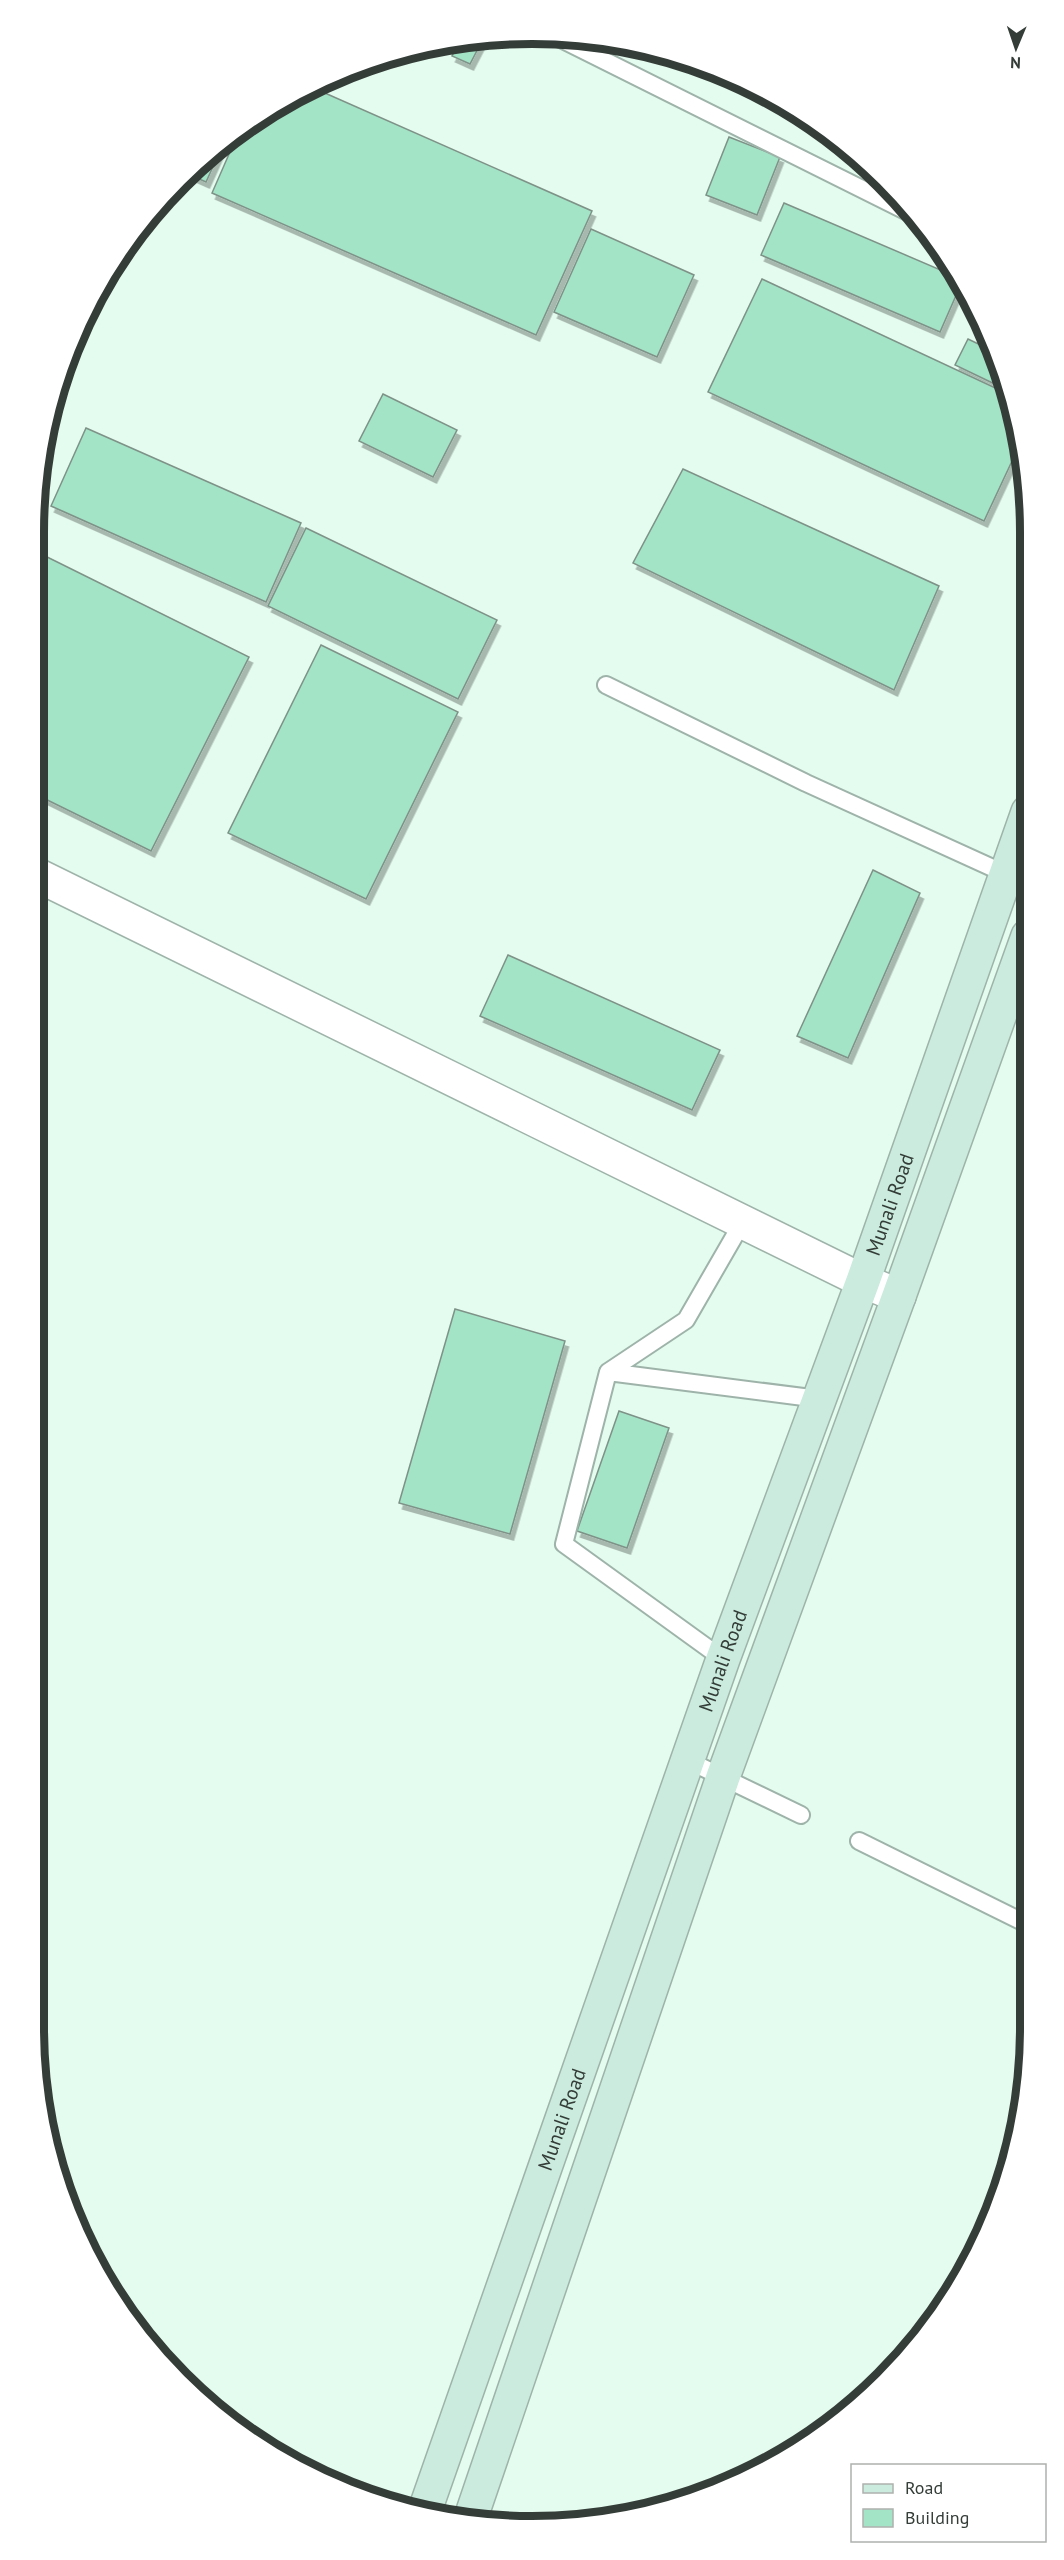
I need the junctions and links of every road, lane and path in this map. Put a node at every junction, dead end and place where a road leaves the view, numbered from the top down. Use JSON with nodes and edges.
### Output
{"nodes":[{"id":1,"x":575,"y":46,"type":"edge"},
{"id":2,"x":894,"y":205,"type":"edge"},
{"id":3,"x":606,"y":685,"type":"dead end"},
{"id":4,"x":1020,"y":861,"type":"edge"},
{"id":5,"x":44,"y":878,"type":"edge"},
{"id":6,"x":1017,"y":879,"type":"edge"},
{"id":7,"x":1020,"y":958,"type":"edge"},
{"id":8,"x":742,"y":1222,"type":"junction"},
{"id":9,"x":863,"y":1281,"type":"junction"},
{"id":10,"x":899,"y":1296,"type":"junction"},
{"id":11,"x":608,"y":1372,"type":"junction"},
{"id":12,"x":819,"y":1399,"type":"junction"},
{"id":13,"x":723,"y":1659,"type":"junction"},
{"id":14,"x":687,"y":1760,"type":"junction"},
{"id":15,"x":723,"y":1777,"type":"junction"},
{"id":16,"x":801,"y":1815,"type":"dead end"},
{"id":17,"x":859,"y":1841,"type":"dead end"},
{"id":18,"x":1020,"y":1921,"type":"edge"},
{"id":19,"x":427,"y":2505,"type":"edge"},
{"id":20,"x":474,"y":2513,"type":"edge"}],
"edges":[{"from":1,"to":2,"type":"lane"},
{"from":3,"to":6,"type":"lane"},
{"from":4,"to":6,"type":"main road","name":"Munali Road"},
{"from":5,"to":8,"type":"street"},
{"from":6,"to":9,"type":"main road","name":"Munali Road"},
{"from":7,"to":10,"type":"main road","name":"Munali Road"},
{"from":8,"to":9,"type":"street"},
{"from":8,"to":11,"type":"lane"},
{"from":9,"to":10,"type":"street"},
{"from":9,"to":12,"type":"main road","name":"Munali Road"},
{"from":10,"to":15,"type":"main road","name":"Munali Road"},
{"from":11,"to":12,"type":"lane"},
{"from":11,"to":13,"type":"lane"},
{"from":12,"to":13,"type":"main road","name":"Munali Road"},
{"from":13,"to":14,"type":"main road","name":"Munali Road"},
{"from":14,"to":15,"type":"lane"},
{"from":14,"to":19,"type":"main road","name":"Munali Road"},
{"from":15,"to":16,"type":"lane"},
{"from":15,"to":20,"type":"main road","name":"Munali Road"},
{"from":17,"to":18,"type":"lane"}]}
